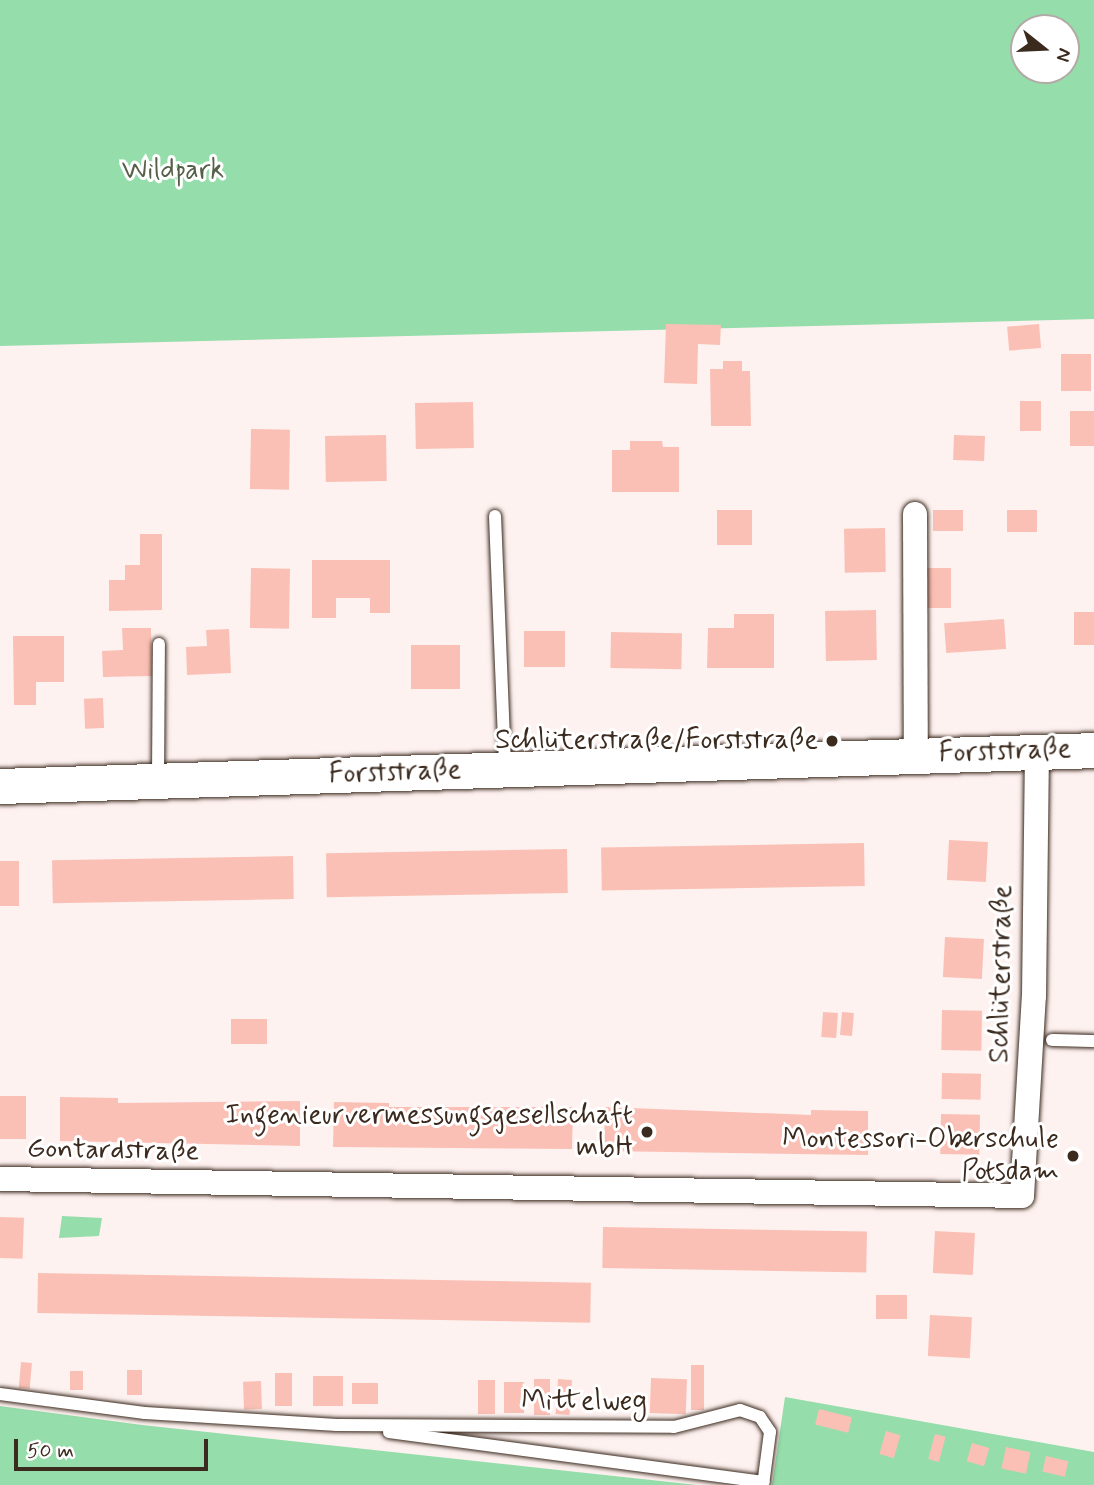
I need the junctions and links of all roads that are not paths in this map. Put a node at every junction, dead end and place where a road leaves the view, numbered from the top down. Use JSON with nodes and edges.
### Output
{"nodes":[{"id":1,"x":915,"y":513,"type":"dead end"},
{"id":2,"x":495,"y":516,"type":"dead end"},
{"id":3,"x":159,"y":644,"type":"dead end"},
{"id":4,"x":1094,"y":750,"type":"edge"},
{"id":5,"x":1037,"y":753,"type":"junction"},
{"id":6,"x":916,"y":755,"type":"junction"},
{"id":7,"x":505,"y":769,"type":"junction"},
{"id":8,"x":158,"y":781,"type":"junction"},
{"id":9,"x":0,"y":786,"type":"edge"},
{"id":10,"x":1052,"y":1040,"type":"dead end"},
{"id":11,"x":1094,"y":1041,"type":"edge"},
{"id":12,"x":0,"y":1179,"type":"edge"},
{"id":13,"x":1022,"y":1196,"type":"joint"},
{"id":14,"x":0,"y":1394,"type":"edge"},
{"id":15,"x":337,"y":1425,"type":"junction"},
{"id":16,"x":764,"y":1483,"type":"edge"}],
"edges":[{"from":1,"to":6,"type":"street","name":"Forststraße"},
{"from":2,"to":7,"type":"lane"},
{"from":3,"to":8,"type":"lane"},
{"from":4,"to":5,"type":"street","name":"Forststraße"},
{"from":5,"to":6,"type":"street","name":"Forststraße"},
{"from":5,"to":13,"type":"street","name":"Schlüterstraße"},
{"from":6,"to":7,"type":"street","name":"Forststraße"},
{"from":7,"to":8,"type":"street","name":"Forststraße"},
{"from":8,"to":9,"type":"street","name":"Forststraße"},
{"from":10,"to":11,"type":"lane"},
{"from":12,"to":13,"type":"street","name":"Gontardstraße"},
{"from":14,"to":15,"type":"lane","name":"Mittelweg"},
{"from":15,"to":16,"type":"lane","name":"Mittelweg"},
{"from":15,"to":16,"type":"lane","name":"Mittelweg"}]}
